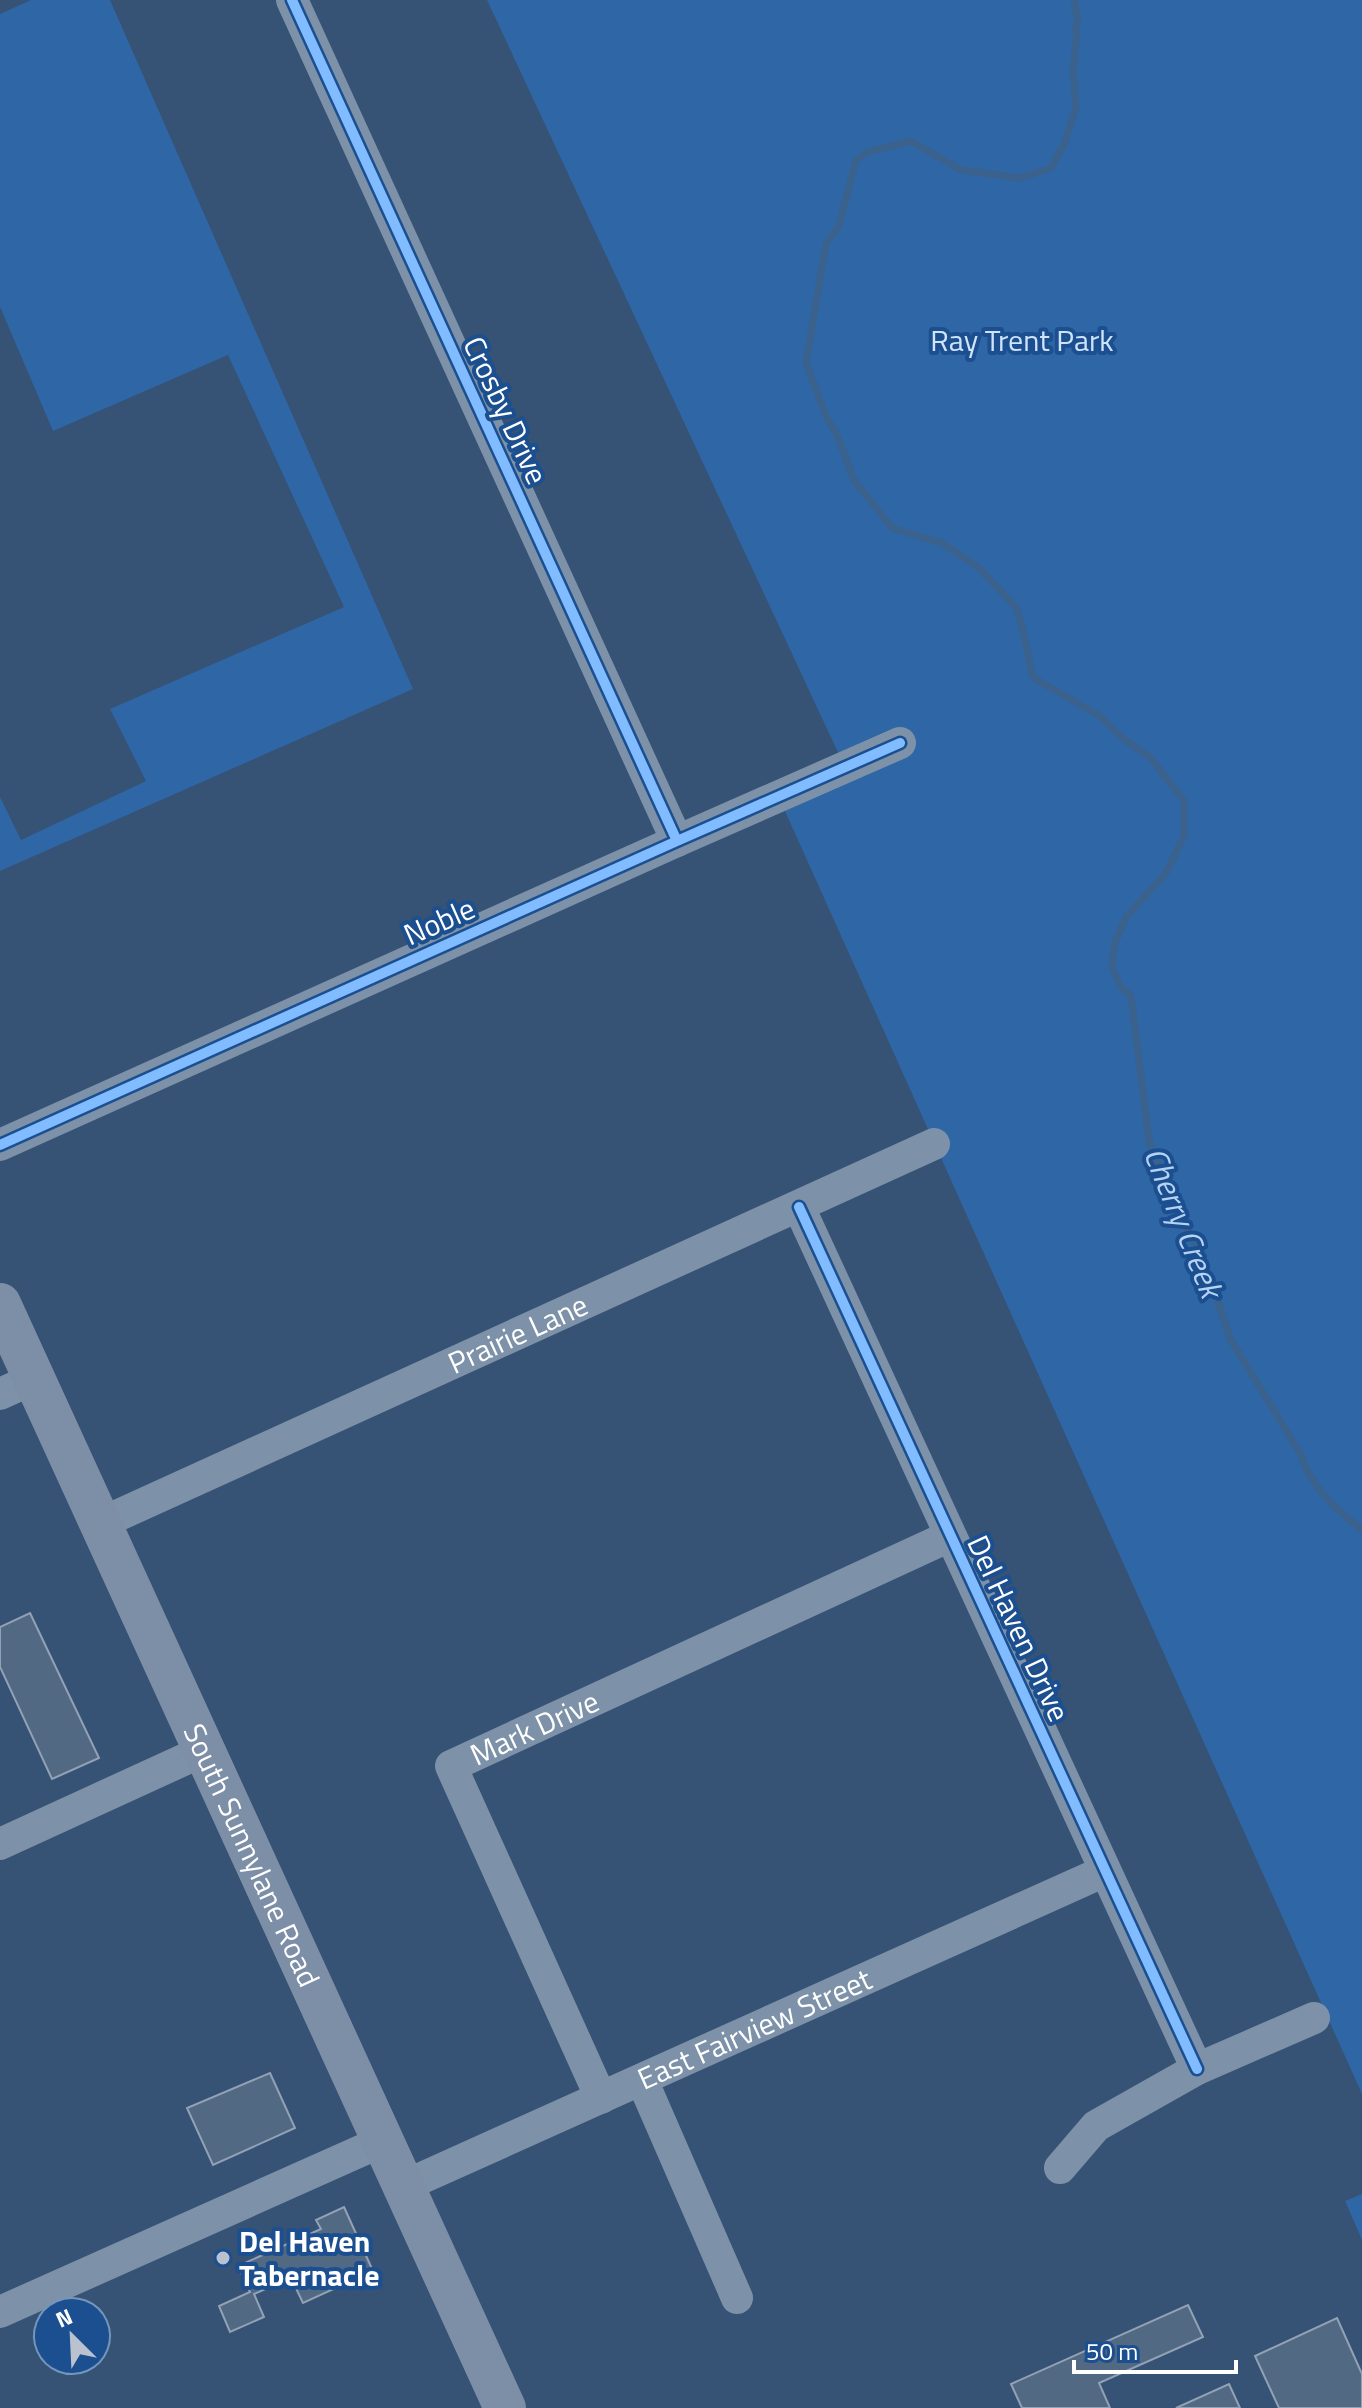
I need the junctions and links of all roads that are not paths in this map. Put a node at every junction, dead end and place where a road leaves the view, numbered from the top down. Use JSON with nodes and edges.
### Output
{"nodes":[{"id":1,"x":292,"y":0,"type":"edge"},
{"id":2,"x":900,"y":743,"type":"dead end"},
{"id":3,"x":677,"y":841,"type":"junction"},
{"id":4,"x":934,"y":1144,"type":"dead end"},
{"id":5,"x":0,"y":1145,"type":"edge"},
{"id":6,"x":799,"y":1207,"type":"junction"},
{"id":7,"x":0,"y":1304,"type":"edge"},
{"id":8,"x":17,"y":1386,"type":"edge"},
{"id":9,"x":99,"y":1524,"type":"junction"},
{"id":10,"x":950,"y":1536,"type":"junction"},
{"id":11,"x":203,"y":1751,"type":"junction"},
{"id":12,"x":0,"y":1844,"type":"edge"},
{"id":13,"x":1105,"y":1871,"type":"junction"},
{"id":14,"x":1314,"y":2018,"type":"dead end"},
{"id":15,"x":1197,"y":2069,"type":"junction"},
{"id":16,"x":642,"y":2080,"type":"junction"},
{"id":17,"x":601,"y":2098,"type":"junction"},
{"id":18,"x":383,"y":2141,"type":"junction"},
{"id":19,"x":1060,"y":2168,"type":"dead end"},
{"id":20,"x":404,"y":2186,"type":"junction"},
{"id":21,"x":737,"y":2298,"type":"dead end"},
{"id":22,"x":0,"y":2312,"type":"edge"},
{"id":23,"x":505,"y":2408,"type":"edge"}],
"edges":[{"from":1,"to":3,"type":"street","name":"Crosby Drive"},
{"from":2,"to":3,"type":"street","name":"Noble"},
{"from":3,"to":5,"type":"street","name":"Noble"},
{"from":4,"to":6,"type":"street","name":"Prairie Lane"},
{"from":6,"to":9,"type":"street","name":"Prairie Lane"},
{"from":6,"to":10,"type":"street","name":"Del Haven Drive"},
{"from":7,"to":8,"type":"main road","name":"South Sunnylane Road"},
{"from":8,"to":9,"type":"main road","name":"South Sunnylane Road"},
{"from":9,"to":11,"type":"main road","name":"South Sunnylane Road"},
{"from":10,"to":13,"type":"street","name":"Del Haven Drive"},
{"from":10,"to":17,"type":"street","name":"Mark Drive"},
{"from":11,"to":12,"type":"street"},
{"from":11,"to":18,"type":"main road","name":"South Sunnylane Road"},
{"from":13,"to":15,"type":"street","name":"Del Haven Drive"},
{"from":13,"to":16,"type":"street","name":"East Fairview Street"},
{"from":14,"to":15,"type":"street"},
{"from":15,"to":19,"type":"street"},
{"from":16,"to":17,"type":"street","name":"East Fairview Street"},
{"from":16,"to":21,"type":"street"},
{"from":17,"to":20,"type":"street","name":"East Fairview Street"},
{"from":18,"to":20,"type":"main road","name":"South Sunnylane Road"},
{"from":18,"to":22,"type":"street"},
{"from":20,"to":23,"type":"main road","name":"South Sunnylane Road"}]}
